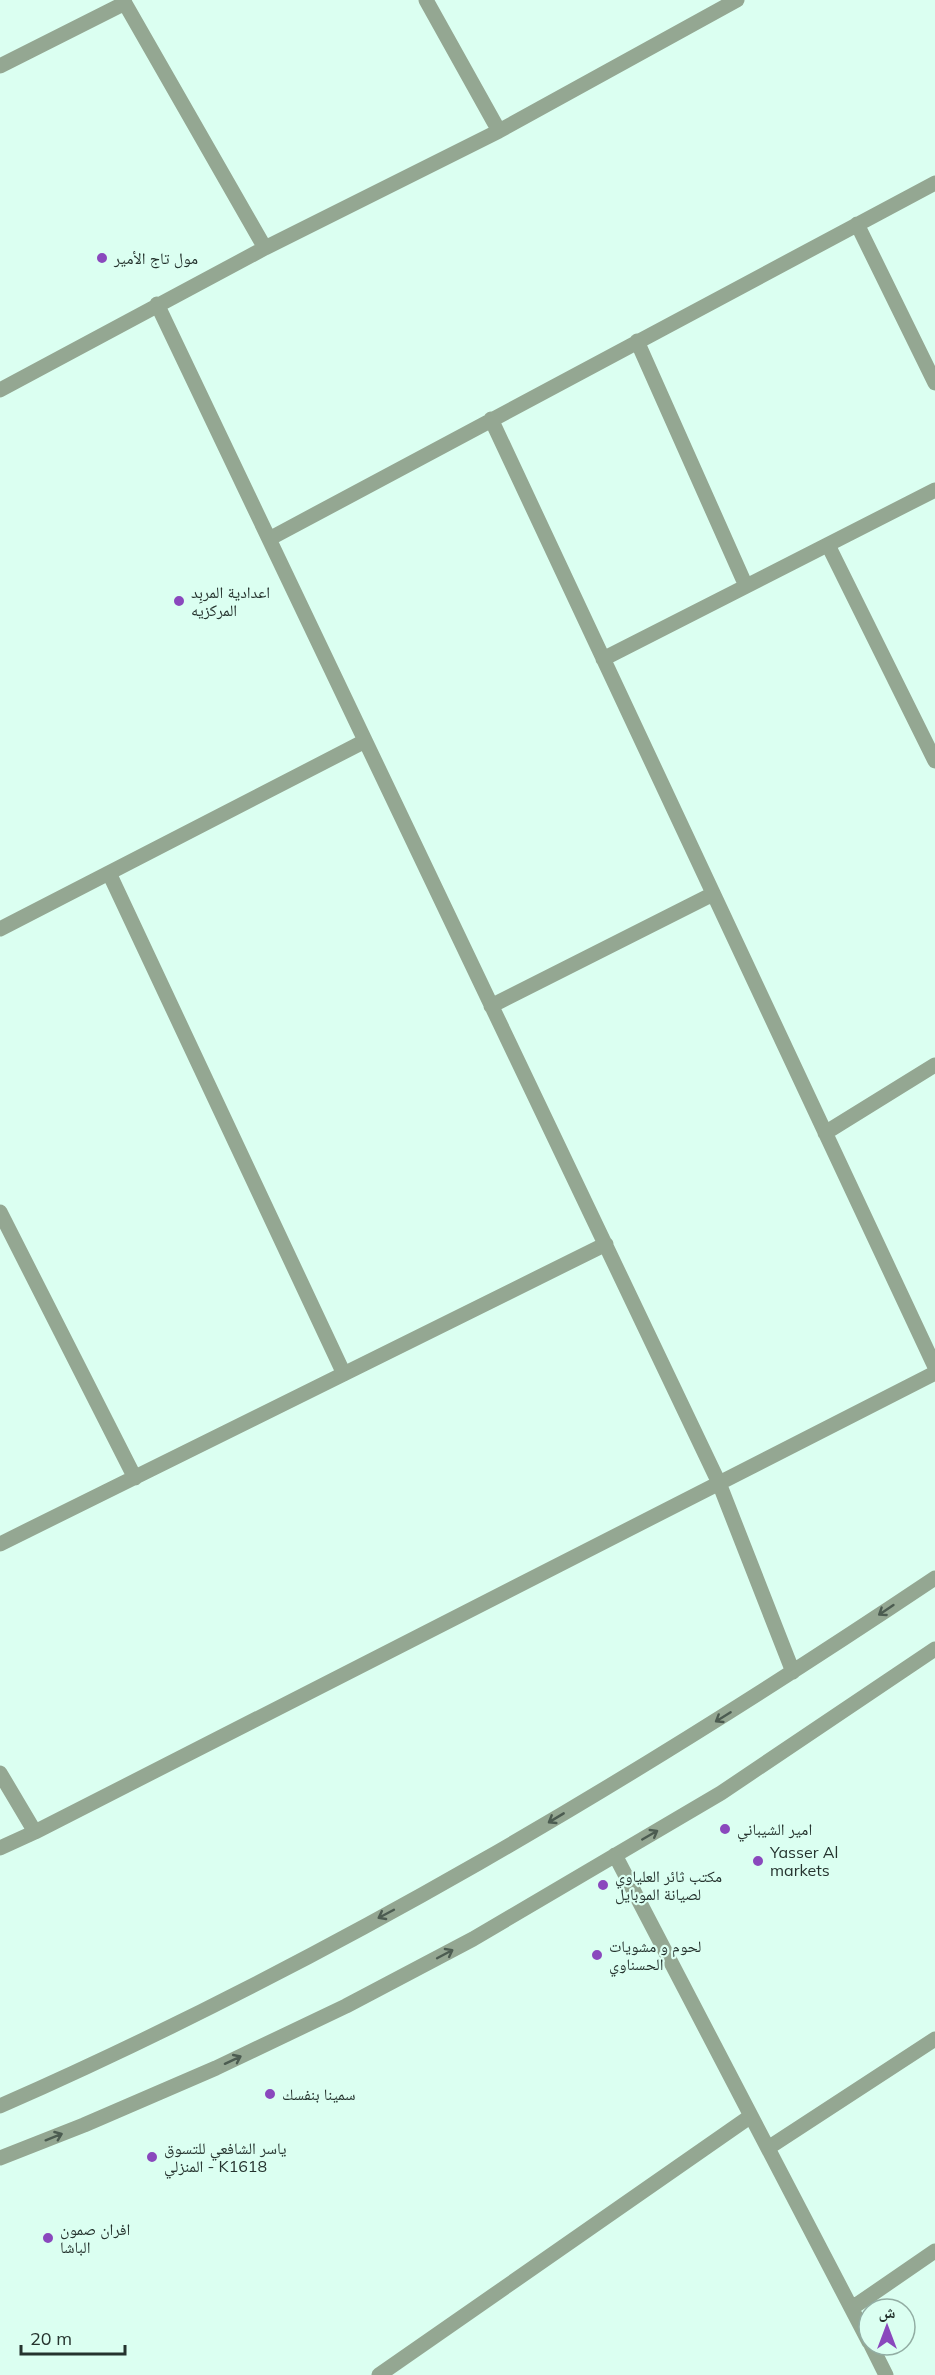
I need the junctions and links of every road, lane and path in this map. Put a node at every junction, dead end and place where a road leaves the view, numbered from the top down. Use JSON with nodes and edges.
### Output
{"nodes":[{"id":1,"x":426,"y":0,"type":"edge"},
{"id":2,"x":737,"y":0,"type":"edge"},
{"id":3,"x":124,"y":2,"type":"edge"},
{"id":4,"x":0,"y":66,"type":"edge"},
{"id":5,"x":499,"y":131,"type":"junction"},
{"id":6,"x":935,"y":183,"type":"edge"},
{"id":7,"x":857,"y":224,"type":"junction"},
{"id":8,"x":265,"y":248,"type":"junction"},
{"id":9,"x":157,"y":304,"type":"junction"},
{"id":10,"x":637,"y":341,"type":"junction"},
{"id":11,"x":935,"y":383,"type":"edge"},
{"id":12,"x":0,"y":390,"type":"edge"},
{"id":13,"x":491,"y":419,"type":"junction"},
{"id":14,"x":935,"y":490,"type":"edge"},
{"id":15,"x":269,"y":539,"type":"junction"},
{"id":16,"x":828,"y":545,"type":"junction"},
{"id":17,"x":746,"y":586,"type":"junction"},
{"id":18,"x":603,"y":659,"type":"junction"},
{"id":19,"x":365,"y":741,"type":"junction"},
{"id":20,"x":935,"y":760,"type":"edge"},
{"id":21,"x":109,"y":873,"type":"junction"},
{"id":22,"x":713,"y":894,"type":"junction"},
{"id":23,"x":0,"y":929,"type":"edge"},
{"id":24,"x":491,"y":1006,"type":"junction"},
{"id":25,"x":935,"y":1065,"type":"edge"},
{"id":26,"x":825,"y":1133,"type":"junction"},
{"id":27,"x":0,"y":1212,"type":"edge"},
{"id":28,"x":606,"y":1244,"type":"junction"},
{"id":29,"x":935,"y":1367,"type":"edge"},
{"id":30,"x":935,"y":1373,"type":"edge"},
{"id":31,"x":344,"y":1374,"type":"junction"},
{"id":32,"x":135,"y":1478,"type":"junction"},
{"id":33,"x":719,"y":1483,"type":"junction"},
{"id":34,"x":0,"y":1544,"type":"edge"},
{"id":35,"x":935,"y":1578,"type":"edge"},
{"id":36,"x":935,"y":1649,"type":"edge"},
{"id":37,"x":793,"y":1672,"type":"junction"},
{"id":38,"x":0,"y":1773,"type":"edge"},
{"id":39,"x":35,"y":1832,"type":"junction"},
{"id":40,"x":0,"y":1848,"type":"edge"},
{"id":41,"x":615,"y":1855,"type":"junction"},
{"id":42,"x":935,"y":2039,"type":"edge"},
{"id":43,"x":0,"y":2106,"type":"edge"},
{"id":44,"x":751,"y":2116,"type":"junction"},
{"id":45,"x":768,"y":2148,"type":"junction"},
{"id":46,"x":0,"y":2158,"type":"edge"},
{"id":47,"x":935,"y":2251,"type":"edge"},
{"id":48,"x":852,"y":2308,"type":"junction"},
{"id":49,"x":857,"y":2318,"type":"edge"},
{"id":50,"x":877,"y":2357,"type":"edge"},
{"id":51,"x":379,"y":2375,"type":"edge"},
{"id":52,"x":886,"y":2375,"type":"edge"}],
"edges":[{"from":1,"to":5,"type":"street"},
{"from":2,"to":5,"type":"street"},
{"from":3,"to":4,"type":"street"},
{"from":3,"to":8,"type":"street"},
{"from":5,"to":8,"type":"street"},
{"from":6,"to":7,"type":"street"},
{"from":7,"to":10,"type":"street"},
{"from":7,"to":11,"type":"street"},
{"from":8,"to":9,"type":"street"},
{"from":9,"to":12,"type":"street"},
{"from":9,"to":15,"type":"street"},
{"from":10,"to":13,"type":"street"},
{"from":10,"to":17,"type":"street"},
{"from":13,"to":15,"type":"street"},
{"from":13,"to":18,"type":"street"},
{"from":14,"to":16,"type":"street"},
{"from":15,"to":19,"type":"street"},
{"from":16,"to":17,"type":"street"},
{"from":16,"to":20,"type":"street"},
{"from":17,"to":18,"type":"street"},
{"from":18,"to":22,"type":"street"},
{"from":19,"to":21,"type":"street"},
{"from":19,"to":24,"type":"street"},
{"from":21,"to":23,"type":"street"},
{"from":21,"to":31,"type":"street"},
{"from":22,"to":24,"type":"street"},
{"from":22,"to":26,"type":"street"},
{"from":24,"to":28,"type":"street"},
{"from":25,"to":26,"type":"street"},
{"from":26,"to":29,"type":"street"},
{"from":27,"to":32,"type":"street"},
{"from":28,"to":31,"type":"street"},
{"from":28,"to":33,"type":"street"},
{"from":30,"to":33,"type":"street"},
{"from":31,"to":32,"type":"street"},
{"from":32,"to":34,"type":"street"},
{"from":33,"to":37,"type":"street"},
{"from":33,"to":39,"type":"street"},
{"from":35,"to":37,"type":"street","one_way":true},
{"from":41,"to":36,"type":"street","one_way":true},
{"from":37,"to":43,"type":"street","one_way":true},
{"from":38,"to":39,"type":"street"},
{"from":39,"to":40,"type":"street"},
{"from":41,"to":44,"type":"street"},
{"from":46,"to":41,"type":"street","one_way":true},
{"from":42,"to":45,"type":"street"},
{"from":44,"to":45,"type":"street"},
{"from":44,"to":51,"type":"street"},
{"from":45,"to":48,"type":"street"},
{"from":47,"to":48,"type":"street"},
{"from":48,"to":49,"type":"street"},
{"from":50,"to":52,"type":"street"}]}
